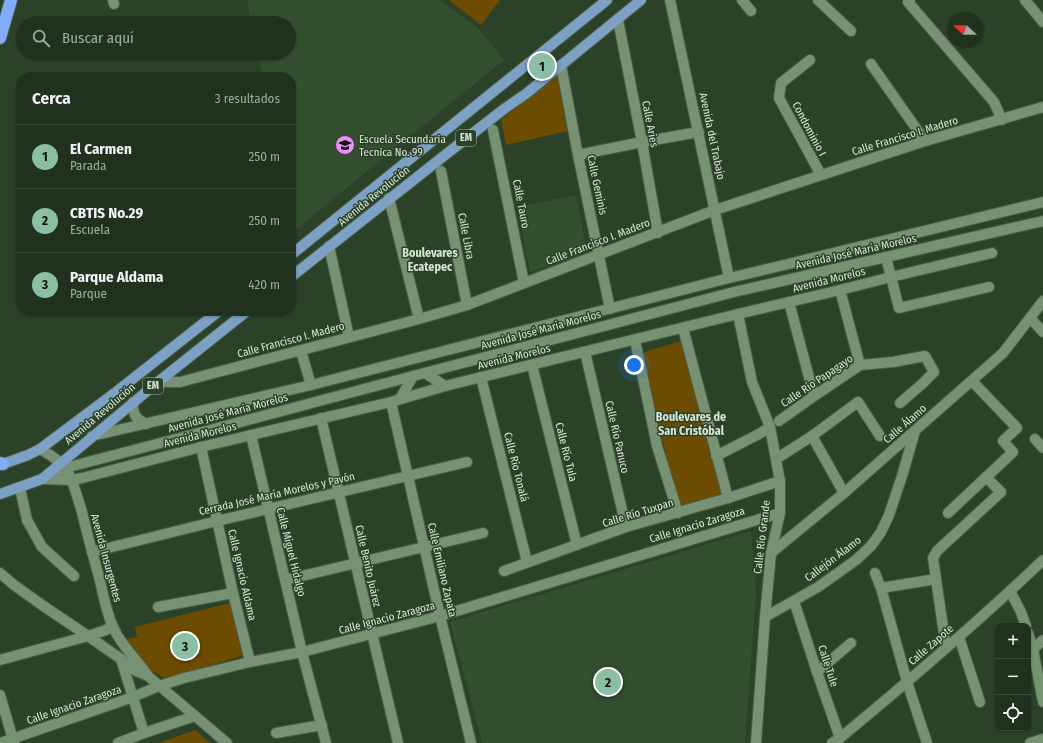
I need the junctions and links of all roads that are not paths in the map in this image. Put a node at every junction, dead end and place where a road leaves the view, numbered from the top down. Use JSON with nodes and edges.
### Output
{"nodes":[{"id":1,"x":11,"y":0,"type":"edge"},
{"id":2,"x":607,"y":0,"type":"edge"},
{"id":3,"x":641,"y":0,"type":"edge"},
{"id":4,"x":670,"y":0,"type":"edge"},
{"id":5,"x":742,"y":0,"type":"edge"},
{"id":6,"x":818,"y":0,"type":"edge"},
{"id":7,"x":910,"y":0,"type":"edge"},
{"id":8,"x":1025,"y":0,"type":"edge"},
{"id":9,"x":751,"y":11,"type":"dead end"},
{"id":10,"x":618,"y":20,"type":"junction"},
{"id":11,"x":1043,"y":22,"type":"edge"},
{"id":12,"x":851,"y":31,"type":"dead end"},
{"id":13,"x":0,"y":38,"type":"edge"},
{"id":14,"x":810,"y":60,"type":"dead end"},
{"id":15,"x":871,"y":64,"type":"dead end"},
{"id":16,"x":561,"y":65,"type":"junction"},
{"id":17,"x":1043,"y":107,"type":"edge"},
{"id":18,"x":1002,"y":120,"type":"junction"},
{"id":19,"x":493,"y":130,"type":"dead end"},
{"id":20,"x":699,"y":132,"type":"junction"},
{"id":21,"x":925,"y":141,"type":"junction"},
{"id":22,"x":642,"y":142,"type":"junction"},
{"id":23,"x":578,"y":155,"type":"junction"},
{"id":24,"x":441,"y":171,"type":"dead end"},
{"id":25,"x":821,"y":175,"type":"junction"},
{"id":26,"x":390,"y":198,"type":"junction"},
{"id":27,"x":1043,"y":202,"type":"edge"},
{"id":28,"x":715,"y":210,"type":"junction"},
{"id":29,"x":1043,"y":221,"type":"edge"},
{"id":30,"x":658,"y":233,"type":"junction"},
{"id":31,"x":329,"y":246,"type":"junction"},
{"id":32,"x":296,"y":251,"type":"edge"},
{"id":33,"x":992,"y":253,"type":"dead end"},
{"id":34,"x":598,"y":254,"type":"junction"},
{"id":35,"x":886,"y":257,"type":"junction"},
{"id":36,"x":780,"y":266,"type":"junction"},
{"id":37,"x":296,"y":273,"type":"edge"},
{"id":38,"x":891,"y":277,"type":"junction"},
{"id":39,"x":729,"y":278,"type":"junction"},
{"id":40,"x":524,"y":283,"type":"junction"},
{"id":41,"x":989,"y":286,"type":"dead end"},
{"id":42,"x":840,"y":290,"type":"junction"},
{"id":43,"x":734,"y":292,"type":"junction"},
{"id":44,"x":1043,"y":301,"type":"edge"},
{"id":45,"x":789,"y":302,"type":"junction"},
{"id":46,"x":467,"y":305,"type":"junction"},
{"id":47,"x":610,"y":309,"type":"junction"},
{"id":48,"x":738,"y":314,"type":"junction"},
{"id":49,"x":213,"y":316,"type":"edge"},
{"id":50,"x":241,"y":316,"type":"edge"},
{"id":51,"x":1030,"y":318,"type":"junction"},
{"id":52,"x":419,"y":319,"type":"junction"},
{"id":53,"x":683,"y":328,"type":"junction"},
{"id":54,"x":1043,"y":332,"type":"edge"},
{"id":55,"x":349,"y":337,"type":"junction"},
{"id":56,"x":635,"y":340,"type":"junction"},
{"id":57,"x":301,"y":351,"type":"junction"},
{"id":58,"x":585,"y":352,"type":"junction"},
{"id":59,"x":532,"y":365,"type":"junction"},
{"id":60,"x":860,"y":365,"type":"junction"},
{"id":61,"x":425,"y":373,"type":"junction"},
{"id":62,"x":413,"y":376,"type":"junction"},
{"id":63,"x":481,"y":377,"type":"junction"},
{"id":64,"x":972,"y":381,"type":"junction"},
{"id":65,"x":158,"y":382,"type":"junction"},
{"id":66,"x":311,"y":385,"type":"junction"},
{"id":67,"x":445,"y":386,"type":"junction"},
{"id":68,"x":814,"y":396,"type":"junction"},
{"id":69,"x":396,"y":400,"type":"junction"},
{"id":70,"x":133,"y":402,"type":"junction"},
{"id":71,"x":900,"y":403,"type":"dead end"},
{"id":72,"x":322,"y":418,"type":"junction"},
{"id":73,"x":779,"y":421,"type":"dead end"},
{"id":74,"x":146,"y":424,"type":"junction"},
{"id":75,"x":770,"y":427,"type":"junction"},
{"id":76,"x":916,"y":431,"type":"junction"},
{"id":77,"x":251,"y":435,"type":"junction"},
{"id":78,"x":92,"y":436,"type":"junction"},
{"id":79,"x":812,"y":436,"type":"junction"},
{"id":80,"x":880,"y":436,"type":"dead end"},
{"id":81,"x":1035,"y":440,"type":"dead end"},
{"id":82,"x":201,"y":447,"type":"junction"},
{"id":83,"x":1043,"y":448,"type":"edge"},
{"id":84,"x":40,"y":449,"type":"junction"},
{"id":85,"x":716,"y":456,"type":"junction"},
{"id":86,"x":776,"y":459,"type":"junction"},
{"id":87,"x":467,"y":462,"type":"dead end"},
{"id":88,"x":1,"y":464,"type":"edge"},
{"id":89,"x":63,"y":466,"type":"junction"},
{"id":90,"x":408,"y":476,"type":"junction"},
{"id":91,"x":45,"y":477,"type":"junction"},
{"id":92,"x":986,"y":477,"type":"junction"},
{"id":93,"x":71,"y":480,"type":"junction"},
{"id":94,"x":780,"y":481,"type":"junction"},
{"id":95,"x":20,"y":488,"type":"junction"},
{"id":96,"x":338,"y":492,"type":"junction"},
{"id":97,"x":844,"y":493,"type":"junction"},
{"id":98,"x":0,"y":494,"type":"edge"},
{"id":99,"x":728,"y":498,"type":"junction"},
{"id":100,"x":268,"y":509,"type":"junction"},
{"id":101,"x":678,"y":513,"type":"junction"},
{"id":102,"x":780,"y":513,"type":"junction"},
{"id":103,"x":948,"y":513,"type":"dead end"},
{"id":104,"x":217,"y":521,"type":"junction"},
{"id":105,"x":626,"y":527,"type":"junction"},
{"id":106,"x":483,"y":533,"type":"dead end"},
{"id":107,"x":577,"y":545,"type":"junction"},
{"id":108,"x":425,"y":547,"type":"junction"},
{"id":109,"x":92,"y":552,"type":"junction"},
{"id":110,"x":771,"y":553,"type":"junction"},
{"id":111,"x":1043,"y":560,"type":"edge"},
{"id":112,"x":527,"y":562,"type":"junction"},
{"id":113,"x":356,"y":563,"type":"junction"},
{"id":114,"x":504,"y":571,"type":"dead end"},
{"id":115,"x":0,"y":573,"type":"edge"},
{"id":116,"x":875,"y":573,"type":"dead end"},
{"id":117,"x":74,"y":576,"type":"dead end"},
{"id":118,"x":936,"y":579,"type":"junction"},
{"id":119,"x":285,"y":580,"type":"junction"},
{"id":120,"x":881,"y":588,"type":"junction"},
{"id":121,"x":1010,"y":591,"type":"junction"},
{"id":122,"x":233,"y":593,"type":"junction"},
{"id":123,"x":794,"y":600,"type":"junction"},
{"id":124,"x":158,"y":607,"type":"dead end"},
{"id":125,"x":440,"y":616,"type":"junction"},
{"id":126,"x":765,"y":617,"type":"junction"},
{"id":127,"x":1025,"y":623,"type":"edge"},
{"id":128,"x":112,"y":626,"type":"junction"},
{"id":129,"x":372,"y":634,"type":"junction"},
{"id":130,"x":88,"y":636,"type":"junction"},
{"id":131,"x":959,"y":637,"type":"junction"},
{"id":132,"x":1043,"y":640,"type":"edge"},
{"id":133,"x":851,"y":643,"type":"dead end"},
{"id":134,"x":1031,"y":643,"type":"edge"},
{"id":135,"x":946,"y":648,"type":"junction"},
{"id":136,"x":1033,"y":649,"type":"junction"},
{"id":137,"x":302,"y":652,"type":"junction"},
{"id":138,"x":121,"y":659,"type":"junction"},
{"id":139,"x":0,"y":660,"type":"edge"},
{"id":140,"x":250,"y":662,"type":"junction"},
{"id":141,"x":817,"y":672,"type":"junction"},
{"id":142,"x":148,"y":676,"type":"junction"},
{"id":143,"x":907,"y":682,"type":"junction"},
{"id":144,"x":159,"y":686,"type":"junction"},
{"id":145,"x":1042,"y":686,"type":"edge"},
{"id":146,"x":0,"y":695,"type":"edge"},
{"id":147,"x":133,"y":697,"type":"junction"},
{"id":148,"x":980,"y":702,"type":"dead end"},
{"id":149,"x":1043,"y":702,"type":"edge"},
{"id":150,"x":196,"y":716,"type":"junction"},
{"id":151,"x":322,"y":725,"type":"junction"},
{"id":152,"x":144,"y":733,"type":"junction"},
{"id":153,"x":276,"y":733,"type":"dead end"},
{"id":154,"x":1043,"y":739,"type":"edge"},
{"id":155,"x":836,"y":740,"type":"edge"},
{"id":156,"x":14,"y":741,"type":"edge"},
{"id":157,"x":0,"y":743,"type":"edge"},
{"id":158,"x":118,"y":743,"type":"edge"},
{"id":159,"x":227,"y":743,"type":"edge"},
{"id":160,"x":326,"y":743,"type":"edge"},
{"id":161,"x":398,"y":743,"type":"edge"},
{"id":162,"x":471,"y":743,"type":"edge"},
{"id":163,"x":756,"y":743,"type":"edge"},
{"id":164,"x":927,"y":743,"type":"edge"},
{"id":165,"x":1030,"y":743,"type":"edge"}],
"edges":[{"from":1,"to":13,"type":"highway"},
{"from":2,"to":32,"type":"main road","name":"Avenida Revolución","number":"EM"},
{"from":3,"to":10,"type":"main road","name":"Avenida Revolución","number":"EM"},
{"from":4,"to":20,"type":"street","name":"Avenida del Trabajo"},
{"from":5,"to":9,"type":"street"},
{"from":6,"to":12,"type":"street"},
{"from":7,"to":18,"type":"street"},
{"from":8,"to":11,"type":"street"},
{"from":10,"to":16,"type":"main road","name":"Avenida Revolución","number":"EM"},
{"from":10,"to":22,"type":"street","name":"Calle Aries"},
{"from":14,"to":25,"type":"street","name":"Condominio I"},
{"from":15,"to":21,"type":"street"},
{"from":16,"to":23,"type":"street","name":"Calle Geminis"},
{"from":16,"to":26,"type":"main road","name":"Avenida Revolución","number":"EM"},
{"from":17,"to":18,"type":"street","name":"Calle Francisco I. Madero"},
{"from":18,"to":21,"type":"street","name":"Calle Francisco I. Madero"},
{"from":19,"to":40,"type":"street","name":"Calle Tauro"},
{"from":20,"to":22,"type":"street"},
{"from":20,"to":28,"type":"street","name":"Avenida del Trabajo"},
{"from":21,"to":25,"type":"street","name":"Calle Francisco I. Madero"},
{"from":22,"to":23,"type":"street"},
{"from":22,"to":30,"type":"street","name":"Calle Aries"},
{"from":23,"to":34,"type":"street","name":"Calle Geminis"},
{"from":24,"to":46,"type":"street","name":"Calle Libra"},
{"from":25,"to":28,"type":"street","name":"Calle Francisco I. Madero"},
{"from":26,"to":31,"type":"main road","name":"Avenida Revolución","number":"EM"},
{"from":26,"to":52,"type":"street"},
{"from":27,"to":36,"type":"street","name":"Avenida José María Morelos"},
{"from":28,"to":30,"type":"street","name":"Calle Francisco I. Madero"},
{"from":28,"to":39,"type":"street","name":"Avenida del Trabajo"},
{"from":29,"to":35,"type":"street","name":"Avenida José María Morelos"},
{"from":30,"to":34,"type":"street","name":"Calle Francisco I. Madero"},
{"from":31,"to":37,"type":"main road","name":"Avenida Revolución","number":"EM"},
{"from":31,"to":55,"type":"street"},
{"from":33,"to":38,"type":"street","name":"Avenida Morelos"},
{"from":34,"to":40,"type":"street","name":"Calle Francisco I. Madero"},
{"from":34,"to":47,"type":"street","name":"Calle Geminis"},
{"from":35,"to":38,"type":"street"},
{"from":35,"to":43,"type":"street","name":"Avenida José María Morelos"},
{"from":36,"to":39,"type":"street","name":"Avenida José María Morelos"},
{"from":36,"to":43,"type":"street"},
{"from":38,"to":41,"type":"street"},
{"from":38,"to":42,"type":"street","name":"Avenida Morelos"},
{"from":39,"to":47,"type":"street","name":"Avenida José María Morelos"},
{"from":40,"to":46,"type":"street","name":"Calle Francisco I. Madero"},
{"from":42,"to":45,"type":"street","name":"Avenida Morelos"},
{"from":42,"to":60,"type":"street"},
{"from":43,"to":61,"type":"street","name":"Avenida José María Morelos"},
{"from":44,"to":51,"type":"street","name":"Calle Álamo"},
{"from":45,"to":48,"type":"street","name":"Avenida Morelos"},
{"from":45,"to":68,"type":"street"},
{"from":46,"to":52,"type":"street","name":"Calle Francisco I. Madero"},
{"from":47,"to":66,"type":"street","name":"Avenida José María Morelos"},
{"from":48,"to":53,"type":"street","name":"Avenida Morelos"},
{"from":48,"to":75,"type":"street","name":"Calle Río Grande"},
{"from":49,"to":84,"type":"main road","name":"Avenida Revolución","number":"EM"},
{"from":50,"to":65,"type":"main road","name":"Avenida Revolución","number":"EM"},
{"from":51,"to":54,"type":"street"},
{"from":51,"to":64,"type":"street","name":"Calle Álamo"},
{"from":52,"to":55,"type":"street","name":"Calle Francisco I. Madero"},
{"from":53,"to":56,"type":"street","name":"Avenida Morelos"},
{"from":53,"to":85,"type":"street"},
{"from":55,"to":57,"type":"street","name":"Calle Francisco I. Madero"},
{"from":56,"to":58,"type":"street","name":"Avenida Morelos"},
{"from":56,"to":101,"type":"street"},
{"from":57,"to":65,"type":"street","name":"Calle Francisco I. Madero"},
{"from":57,"to":66,"type":"street"},
{"from":58,"to":59,"type":"street","name":"Avenida Morelos"},
{"from":58,"to":105,"type":"street","name":"Calle Río Panuco"},
{"from":59,"to":63,"type":"street","name":"Avenida Morelos"},
{"from":59,"to":107,"type":"street","name":"Calle Río Tula"},
{"from":60,"to":68,"type":"street","name":"Calle Río Papagayo"},
{"from":60,"to":71,"type":"street","name":"Calle Río Papagayo"},
{"from":61,"to":62,"type":"street","name":"Avenida José María Morelos"},
{"from":61,"to":67,"type":"street"},
{"from":62,"to":69,"type":"street"},
{"from":62,"to":89,"type":"street","name":"Avenida José María Morelos"},
{"from":63,"to":67,"type":"street","name":"Avenida Morelos"},
{"from":63,"to":112,"type":"street","name":"Calle Río Tonalá"},
{"from":64,"to":76,"type":"street","name":"Calle Álamo"},
{"from":64,"to":92,"type":"street"},
{"from":65,"to":70,"type":"main road","name":"Avenida Revolución","number":"EM"},
{"from":66,"to":74,"type":"street","name":"Avenida José María Morelos"},
{"from":67,"to":69,"type":"street","name":"Avenida Morelos"},
{"from":68,"to":73,"type":"street","name":"Calle Río Papagayo"},
{"from":69,"to":72,"type":"street","name":"Avenida Morelos"},
{"from":69,"to":90,"type":"street","name":"Calle Emiliano Zapata"},
{"from":70,"to":74,"type":"street"},
{"from":70,"to":78,"type":"main road","name":"Avenida Revolución","number":"EM"},
{"from":72,"to":77,"type":"street","name":"Avenida Morelos"},
{"from":72,"to":96,"type":"street","name":"Calle Benito Juárez"},
{"from":74,"to":78,"type":"street","name":"Avenida José María Morelos"},
{"from":75,"to":85,"type":"street"},
{"from":75,"to":86,"type":"street","name":"Calle Río Grande"},
{"from":76,"to":97,"type":"street","name":"Calle Álamo"},
{"from":76,"to":123,"type":"street","name":"Callejón Álamo"},
{"from":77,"to":82,"type":"street","name":"Avenida Morelos"},
{"from":77,"to":100,"type":"street","name":"Calle Miguel Hidalgo"},
{"from":78,"to":89,"type":"main road","name":"Avenida Revolución","number":"EM"},
{"from":79,"to":80,"type":"street"},
{"from":79,"to":86,"type":"street"},
{"from":79,"to":97,"type":"street"},
{"from":81,"to":83,"type":"street"},
{"from":82,"to":93,"type":"street","name":"Avenida Morelos"},
{"from":82,"to":104,"type":"street","name":"Calle Ignacio Aldama"},
{"from":84,"to":88,"type":"main road","name":"Avenida Revolución","number":"EM"},
{"from":84,"to":89,"type":"street","name":"Avenida Insurgentes"},
{"from":85,"to":99,"type":"street"},
{"from":86,"to":94,"type":"street","name":"Calle Río Grande"},
{"from":87,"to":90,"type":"street","name":"Cerrada José María Morelos y Pavón"},
{"from":89,"to":91,"type":"main road","name":"Avenida Revolución","number":"EM"},
{"from":89,"to":93,"type":"street","name":"Avenida Insurgentes"},
{"from":90,"to":96,"type":"street","name":"Cerrada José María Morelos y Pavón"},
{"from":90,"to":108,"type":"street","name":"Calle Emiliano Zapata"},
{"from":91,"to":93,"type":"street","name":"Avenida Morelos"},
{"from":91,"to":95,"type":"main road","name":"Avenida Revolución","number":"EM"},
{"from":92,"to":103,"type":"street"},
{"from":92,"to":118,"type":"street"},
{"from":93,"to":109,"type":"street","name":"Avenida Insurgentes"},
{"from":94,"to":99,"type":"street","name":"Calle Río Tuxpan"},
{"from":94,"to":102,"type":"street","name":"Calle Río Grande"},
{"from":95,"to":98,"type":"main road","name":"Avenida Revolución","number":"EM"},
{"from":95,"to":117,"type":"street"},
{"from":96,"to":100,"type":"street","name":"Cerrada José María Morelos y Pavón"},
{"from":96,"to":113,"type":"street","name":"Calle Benito Juárez"},
{"from":97,"to":110,"type":"street","name":"Calle Álamo"},
{"from":99,"to":101,"type":"street","name":"Calle Río Tuxpan"},
{"from":100,"to":104,"type":"street","name":"Cerrada José María Morelos y Pavón"},
{"from":100,"to":119,"type":"street","name":"Calle Miguel Hidalgo"},
{"from":101,"to":105,"type":"street","name":"Calle Río Tuxpan"},
{"from":102,"to":110,"type":"street","name":"Calle Río Grande"},
{"from":102,"to":125,"type":"street","name":"Calle Ignacio Zaragoza"},
{"from":104,"to":109,"type":"street","name":"Cerrada José María Morelos y Pavón"},
{"from":104,"to":122,"type":"street","name":"Calle Ignacio Aldama"},
{"from":105,"to":107,"type":"street","name":"Calle Río Tuxpan"},
{"from":106,"to":108,"type":"street"},
{"from":107,"to":112,"type":"street","name":"Calle Río Tuxpan"},
{"from":108,"to":113,"type":"street"},
{"from":108,"to":125,"type":"street","name":"Calle Emiliano Zapata"},
{"from":109,"to":128,"type":"street","name":"Avenida Insurgentes"},
{"from":110,"to":126,"type":"street","name":"Calle Río Grande"},
{"from":111,"to":121,"type":"street","name":"Calle Zapote"},
{"from":112,"to":114,"type":"street","name":"Calle Río Tuxpan"},
{"from":113,"to":119,"type":"street"},
{"from":113,"to":129,"type":"street","name":"Calle Benito Juárez"},
{"from":115,"to":130,"type":"street","name":"Avenida Insurgentes"},
{"from":116,"to":120,"type":"street"},
{"from":118,"to":120,"type":"street"},
{"from":118,"to":135,"type":"street"},
{"from":119,"to":137,"type":"street","name":"Calle Miguel Hidalgo"},
{"from":120,"to":143,"type":"street"},
{"from":121,"to":127,"type":"street"},
{"from":121,"to":131,"type":"street","name":"Calle Zapote"},
{"from":122,"to":124,"type":"street"},
{"from":122,"to":140,"type":"street","name":"Calle Ignacio Aldama"},
{"from":123,"to":126,"type":"street","name":"Callejón Álamo"},
{"from":123,"to":141,"type":"street","name":"Calle Tule"},
{"from":125,"to":129,"type":"street","name":"Calle Ignacio Zaragoza"},
{"from":125,"to":162,"type":"street","name":"Calle Emiliano Zapata"},
{"from":126,"to":163,"type":"street","name":"Calle Río Grande"},
{"from":128,"to":130,"type":"street"},
{"from":128,"to":142,"type":"street","name":"Avenida Insurgentes"},
{"from":129,"to":137,"type":"street","name":"Calle Ignacio Zaragoza"},
{"from":129,"to":161,"type":"street","name":"Calle Benito Juárez"},
{"from":130,"to":138,"type":"street","name":"Avenida Insurgentes"},
{"from":130,"to":139,"type":"street"},
{"from":131,"to":135,"type":"street","name":"Calle Zapote"},
{"from":131,"to":148,"type":"street"},
{"from":132,"to":136,"type":"street"},
{"from":133,"to":141,"type":"street"},
{"from":134,"to":136,"type":"street"},
{"from":135,"to":143,"type":"street","name":"Calle Zapote"},
{"from":136,"to":145,"type":"street"},
{"from":137,"to":140,"type":"street","name":"Calle Ignacio Zaragoza"},
{"from":137,"to":151,"type":"street","name":"Calle Miguel Hidalgo"},
{"from":138,"to":142,"type":"street","name":"Avenida Insurgentes"},
{"from":138,"to":147,"type":"street"},
{"from":140,"to":144,"type":"street","name":"Calle Ignacio Zaragoza"},
{"from":141,"to":155,"type":"street","name":"Calle Tule"},
{"from":142,"to":144,"type":"street","name":"Avenida Insurgentes"},
{"from":143,"to":155,"type":"street","name":"Calle Zapote"},
{"from":143,"to":164,"type":"street"},
{"from":144,"to":147,"type":"street","name":"Calle Ignacio Zaragoza"},
{"from":144,"to":150,"type":"street","name":"Avenida Insurgentes"},
{"from":145,"to":149,"type":"street"},
{"from":146,"to":156,"type":"street"},
{"from":147,"to":152,"type":"street"},
{"from":147,"to":156,"type":"street","name":"Calle Ignacio Zaragoza"},
{"from":150,"to":152,"type":"street"},
{"from":150,"to":159,"type":"street","name":"Avenida Insurgentes"},
{"from":151,"to":153,"type":"street"},
{"from":151,"to":160,"type":"street","name":"Calle Miguel Hidalgo"},
{"from":152,"to":158,"type":"street"},
{"from":154,"to":165,"type":"street"},
{"from":156,"to":157,"type":"street","name":"Calle Ignacio Zaragoza"}]}
